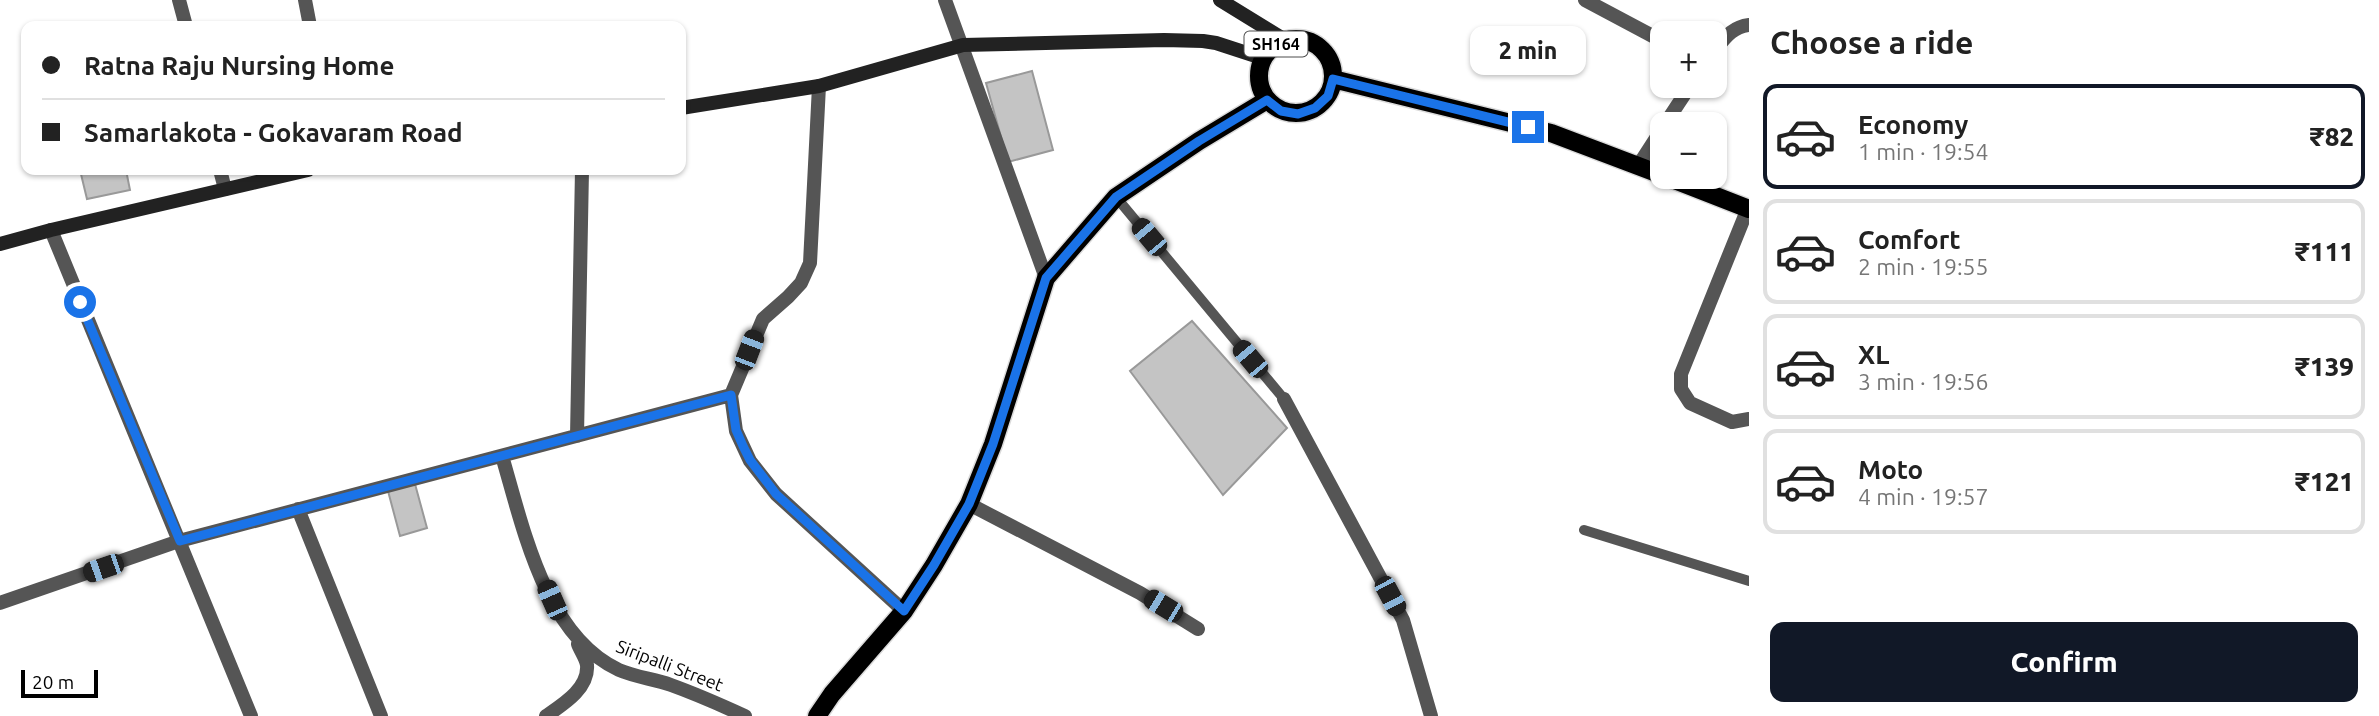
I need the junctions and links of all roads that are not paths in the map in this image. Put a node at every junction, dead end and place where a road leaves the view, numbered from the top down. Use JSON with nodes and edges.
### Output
{"nodes":[{"id":1,"x":179,"y":0,"type":"edge"},
{"id":2,"x":305,"y":0,"type":"edge"},
{"id":3,"x":946,"y":0,"type":"edge"},
{"id":4,"x":1220,"y":0,"type":"edge"},
{"id":5,"x":1585,"y":0,"type":"edge"},
{"id":6,"x":185,"y":21,"type":"edge"},
{"id":7,"x":309,"y":21,"type":"edge"},
{"id":8,"x":1749,"y":25,"type":"edge"},
{"id":9,"x":1727,"y":34,"type":"edge"},
{"id":10,"x":1650,"y":35,"type":"edge"},
{"id":11,"x":1285,"y":40,"type":"junction"},
{"id":12,"x":963,"y":45,"type":"junction"},
{"id":13,"x":1262,"y":58,"type":"junction"},
{"id":14,"x":1333,"y":79,"type":"junction"},
{"id":15,"x":818,"y":86,"type":"junction"},
{"id":16,"x":1267,"y":100,"type":"junction"},
{"id":17,"x":686,"y":107,"type":"edge"},
{"id":18,"x":1650,"y":148,"type":"edge"},
{"id":19,"x":1638,"y":166,"type":"junction"},
{"id":20,"x":1650,"y":170,"type":"edge"},
{"id":21,"x":221,"y":175,"type":"edge"},
{"id":22,"x":286,"y":175,"type":"edge"},
{"id":23,"x":582,"y":175,"type":"edge"},
{"id":24,"x":225,"y":189,"type":"junction"},
{"id":25,"x":1698,"y":189,"type":"edge"},
{"id":26,"x":1116,"y":197,"type":"junction"},
{"id":27,"x":1749,"y":209,"type":"edge"},
{"id":28,"x":51,"y":230,"type":"junction"},
{"id":29,"x":0,"y":244,"type":"edge"},
{"id":30,"x":1046,"y":278,"type":"junction"},
{"id":31,"x":731,"y":395,"type":"junction"},
{"id":32,"x":1284,"y":400,"type":"joint"},
{"id":33,"x":1749,"y":419,"type":"edge"},
{"id":34,"x":577,"y":436,"type":"junction"},
{"id":35,"x":502,"y":456,"type":"junction"},
{"id":36,"x":969,"y":504,"type":"junction"},
{"id":37,"x":298,"y":509,"type":"junction"},
{"id":38,"x":1584,"y":530,"type":"dead end"},
{"id":39,"x":180,"y":541,"type":"junction"},
{"id":40,"x":1749,"y":581,"type":"edge"},
{"id":41,"x":0,"y":603,"type":"edge"},
{"id":42,"x":904,"y":611,"type":"junction"},
{"id":43,"x":1198,"y":628,"type":"dead end"},
{"id":44,"x":574,"y":636,"type":"junction"},
{"id":45,"x":251,"y":716,"type":"edge"},
{"id":46,"x":381,"y":716,"type":"edge"},
{"id":47,"x":546,"y":716,"type":"edge"},
{"id":48,"x":745,"y":716,"type":"edge"},
{"id":49,"x":817,"y":716,"type":"edge"},
{"id":50,"x":1431,"y":716,"type":"edge"}],
"edges":[{"from":1,"to":6,"type":"street"},
{"from":2,"to":7,"type":"street"},
{"from":3,"to":12,"type":"street"},
{"from":4,"to":11,"type":"street"},
{"from":5,"to":10,"type":"street"},
{"from":8,"to":9,"type":"street"},
{"from":11,"to":13,"type":"main road","number":"SH164"},
{"from":11,"to":14,"type":"main road","number":"SH164"},
{"from":12,"to":13,"type":"street"},
{"from":12,"to":15,"type":"street"},
{"from":12,"to":30,"type":"street"},
{"from":13,"to":16,"type":"main road","number":"SH164"},
{"from":14,"to":16,"type":"main road"},
{"from":14,"to":19,"type":"main road"},
{"from":15,"to":17,"type":"street"},
{"from":15,"to":31,"type":"street"},
{"from":16,"to":26,"type":"main road"},
{"from":18,"to":19,"type":"street"},
{"from":19,"to":20,"type":"main road"},
{"from":21,"to":24,"type":"street"},
{"from":22,"to":24,"type":"street"},
{"from":23,"to":34,"type":"street"},
{"from":24,"to":28,"type":"street"},
{"from":25,"to":27,"type":"main road"},
{"from":26,"to":30,"type":"main road"},
{"from":26,"to":32,"type":"lane"},
{"from":27,"to":33,"type":"street"},
{"from":28,"to":29,"type":"street"},
{"from":28,"to":39,"type":"street"},
{"from":30,"to":36,"type":"main road"},
{"from":31,"to":34,"type":"street"},
{"from":31,"to":42,"type":"street"},
{"from":32,"to":50,"type":"street"},
{"from":34,"to":35,"type":"street"},
{"from":35,"to":37,"type":"street"},
{"from":35,"to":44,"type":"street","name":"Siripalli Street"},
{"from":36,"to":42,"type":"main road"},
{"from":36,"to":43,"type":"street"},
{"from":37,"to":39,"type":"street"},
{"from":37,"to":46,"type":"street"},
{"from":38,"to":40,"type":"lane"},
{"from":39,"to":41,"type":"street"},
{"from":39,"to":45,"type":"street"},
{"from":42,"to":49,"type":"main road"},
{"from":44,"to":47,"type":"street"},
{"from":44,"to":48,"type":"street","name":"Siripalli Street"}]}
